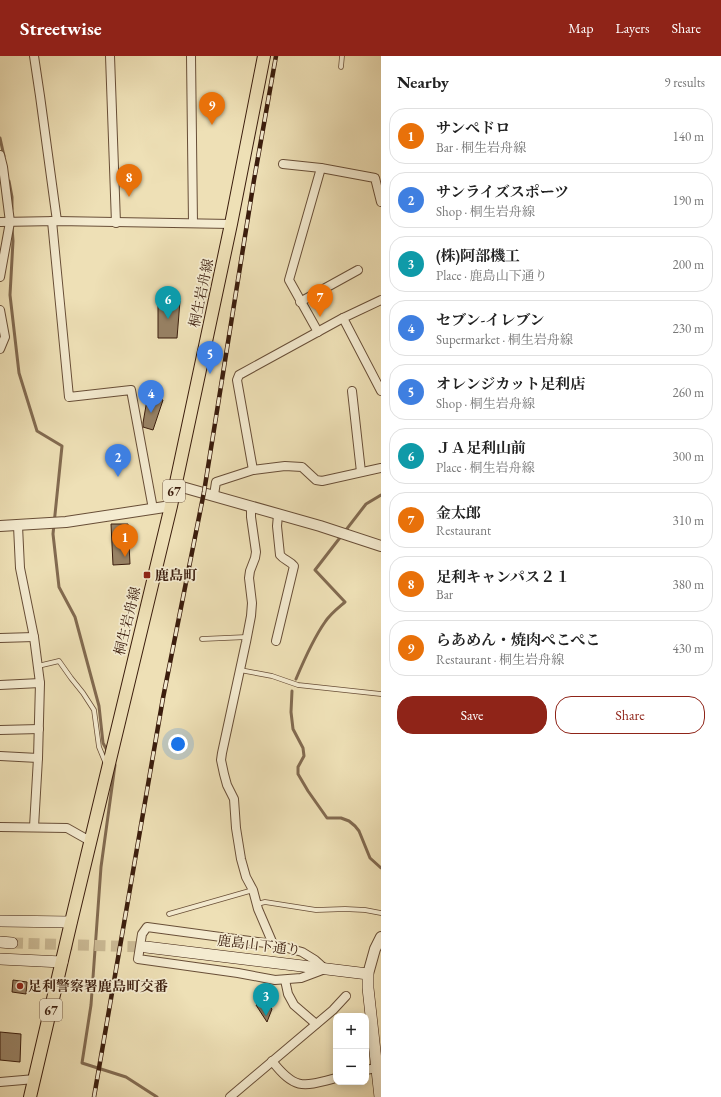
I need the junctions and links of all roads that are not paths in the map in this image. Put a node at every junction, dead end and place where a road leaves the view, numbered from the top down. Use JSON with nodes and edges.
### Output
{"nodes":[{"id":1,"x":34,"y":56,"type":"edge"},
{"id":2,"x":110,"y":56,"type":"edge"},
{"id":3,"x":191,"y":56,"type":"edge"},
{"id":4,"x":264,"y":56,"type":"edge"},
{"id":5,"x":342,"y":56,"type":"edge"},
{"id":6,"x":342,"y":67,"type":"dead end"},
{"id":7,"x":0,"y":155,"type":"edge"},
{"id":8,"x":283,"y":164,"type":"dead end"},
{"id":9,"x":321,"y":168,"type":"junction"},
{"id":10,"x":381,"y":202,"type":"edge"},
{"id":11,"x":54,"y":221,"type":"junction"},
{"id":12,"x":0,"y":222,"type":"edge"},
{"id":13,"x":10,"y":222,"type":"junction"},
{"id":14,"x":116,"y":223,"type":"junction"},
{"id":15,"x":193,"y":223,"type":"junction"},
{"id":16,"x":231,"y":224,"type":"junction"},
{"id":17,"x":358,"y":270,"type":"dead end"},
{"id":18,"x":0,"y":277,"type":"edge"},
{"id":19,"x":381,"y":300,"type":"edge"},
{"id":20,"x":300,"y":302,"type":"junction"},
{"id":21,"x":0,"y":310,"type":"edge"},
{"id":22,"x":343,"y":318,"type":"junction"},
{"id":23,"x":318,"y":332,"type":"junction"},
{"id":24,"x":0,"y":349,"type":"edge"},
{"id":25,"x":352,"y":391,"type":"dead end"},
{"id":26,"x":381,"y":391,"type":"edge"},
{"id":27,"x":381,"y":468,"type":"edge"},
{"id":28,"x":253,"y":470,"type":"junction"},
{"id":29,"x":361,"y":472,"type":"junction"},
{"id":30,"x":175,"y":485,"type":"junction"},
{"id":31,"x":214,"y":495,"type":"junction"},
{"id":32,"x":170,"y":506,"type":"junction"},
{"id":33,"x":251,"y":507,"type":"junction"},
{"id":34,"x":153,"y":509,"type":"junction"},
{"id":35,"x":278,"y":515,"type":"junction"},
{"id":36,"x":0,"y":526,"type":"edge"},
{"id":37,"x":18,"y":526,"type":"junction"},
{"id":38,"x":381,"y":546,"type":"edge"},
{"id":39,"x":34,"y":637,"type":"junction"},
{"id":40,"x":247,"y":637,"type":"junction"},
{"id":41,"x":0,"y":638,"type":"edge"},
{"id":42,"x":202,"y":639,"type":"dead end"},
{"id":43,"x":276,"y":642,"type":"dead end"},
{"id":44,"x":38,"y":666,"type":"junction"},
{"id":45,"x":240,"y":670,"type":"junction"},
{"id":46,"x":40,"y":683,"type":"junction"},
{"id":47,"x":0,"y":684,"type":"edge"},
{"id":48,"x":381,"y":694,"type":"edge"},
{"id":49,"x":39,"y":729,"type":"junction"},
{"id":50,"x":0,"y":730,"type":"edge"},
{"id":51,"x":0,"y":756,"type":"edge"},
{"id":52,"x":38,"y":758,"type":"junction"},
{"id":53,"x":108,"y":768,"type":"junction"},
{"id":54,"x":0,"y":827,"type":"edge"},
{"id":55,"x":34,"y":827,"type":"junction"},
{"id":56,"x":90,"y":840,"type":"junction"},
{"id":57,"x":252,"y":890,"type":"junction"},
{"id":58,"x":256,"y":904,"type":"junction"},
{"id":59,"x":381,"y":913,"type":"edge"},
{"id":60,"x":169,"y":914,"type":"dead end"},
{"id":61,"x":0,"y":921,"type":"edge"},
{"id":62,"x":71,"y":922,"type":"junction"},
{"id":63,"x":381,"y":937,"type":"edge"},
{"id":64,"x":0,"y":942,"type":"edge"},
{"id":65,"x":12,"y":943,"type":"tunnel mouth"},
{"id":66,"x":273,"y":944,"type":"junction"},
{"id":67,"x":146,"y":947,"type":"tunnel mouth"},
{"id":68,"x":0,"y":959,"type":"edge"},
{"id":69,"x":62,"y":962,"type":"junction"},
{"id":70,"x":325,"y":969,"type":"junction"},
{"id":71,"x":368,"y":974,"type":"junction"},
{"id":72,"x":285,"y":980,"type":"junction"},
{"id":73,"x":346,"y":996,"type":"dead end"},
{"id":74,"x":316,"y":1024,"type":"junction"},
{"id":75,"x":272,"y":1061,"type":"junction"},
{"id":76,"x":375,"y":1068,"type":"edge"},
{"id":77,"x":35,"y":1079,"type":"junction"},
{"id":78,"x":333,"y":1079,"type":"edge"},
{"id":79,"x":0,"y":1082,"type":"edge"},
{"id":80,"x":30,"y":1097,"type":"edge"},
{"id":81,"x":230,"y":1097,"type":"edge"},
{"id":82,"x":380,"y":1097,"type":"edge"}],
"edges":[{"from":1,"to":11,"type":"street"},
{"from":2,"to":14,"type":"street"},
{"from":3,"to":15,"type":"street"},
{"from":4,"to":16,"type":"main road","name":"桐生岩舟線","number":"67"},
{"from":5,"to":6,"type":"lane"},
{"from":7,"to":13,"type":"street"},
{"from":8,"to":9,"type":"street"},
{"from":9,"to":10,"type":"street"},
{"from":9,"to":20,"type":"street"},
{"from":11,"to":13,"type":"street"},
{"from":11,"to":14,"type":"street"},
{"from":11,"to":34,"type":"street"},
{"from":12,"to":13,"type":"street"},
{"from":13,"to":18,"type":"street"},
{"from":14,"to":15,"type":"street"},
{"from":15,"to":16,"type":"street"},
{"from":16,"to":30,"type":"main road","name":"桐生岩舟線","number":"67"},
{"from":17,"to":20,"type":"street"},
{"from":19,"to":22,"type":"street"},
{"from":20,"to":23,"type":"street"},
{"from":21,"to":24,"type":"street"},
{"from":22,"to":23,"type":"street"},
{"from":22,"to":26,"type":"street"},
{"from":23,"to":28,"type":"street"},
{"from":25,"to":29,"type":"street"},
{"from":27,"to":29,"type":"street"},
{"from":28,"to":29,"type":"street"},
{"from":28,"to":31,"type":"street"},
{"from":30,"to":31,"type":"street"},
{"from":30,"to":32,"type":"main road","name":"桐生岩舟線","number":"67"},
{"from":31,"to":33,"type":"street"},
{"from":32,"to":34,"type":"street"},
{"from":32,"to":53,"type":"main road","name":"桐生岩舟線","number":"67"},
{"from":33,"to":35,"type":"street"},
{"from":33,"to":40,"type":"street"},
{"from":34,"to":37,"type":"street"},
{"from":35,"to":38,"type":"street"},
{"from":35,"to":43,"type":"street"},
{"from":36,"to":37,"type":"street"},
{"from":37,"to":39,"type":"street"},
{"from":39,"to":41,"type":"street"},
{"from":39,"to":44,"type":"street"},
{"from":40,"to":42,"type":"lane"},
{"from":40,"to":45,"type":"street"},
{"from":44,"to":46,"type":"street"},
{"from":44,"to":53,"type":"lane"},
{"from":45,"to":48,"type":"lane"},
{"from":45,"to":57,"type":"street"},
{"from":46,"to":47,"type":"street"},
{"from":46,"to":49,"type":"street"},
{"from":49,"to":50,"type":"street"},
{"from":49,"to":52,"type":"street"},
{"from":51,"to":52,"type":"street"},
{"from":52,"to":55,"type":"street"},
{"from":53,"to":56,"type":"main road","name":"桐生岩舟線","number":"67"},
{"from":54,"to":55,"type":"street"},
{"from":55,"to":56,"type":"street"},
{"from":56,"to":62,"type":"main road","name":"桐生岩舟線","number":"67"},
{"from":57,"to":58,"type":"street"},
{"from":57,"to":60,"type":"lane"},
{"from":58,"to":59,"type":"lane"},
{"from":58,"to":66,"type":"street"},
{"from":61,"to":62,"type":"main road"},
{"from":62,"to":69,"type":"main road","name":"桐生岩舟線","number":"67"},
{"from":63,"to":71,"type":"street"},
{"from":64,"to":65,"type":"main road"},
{"from":66,"to":70,"type":"street"},
{"from":66,"to":72,"type":"street"},
{"from":67,"to":70,"type":"main road","name":"鹿島山下通り"},
{"from":68,"to":69,"type":"main road"},
{"from":69,"to":77,"type":"main road","name":"桐生岩舟線","number":"67"},
{"from":70,"to":71,"type":"main road","name":"鹿島山下通り"},
{"from":70,"to":72,"type":"street"},
{"from":71,"to":76,"type":"main road"},
{"from":72,"to":74,"type":"street"},
{"from":73,"to":74,"type":"street"},
{"from":74,"to":75,"type":"street"},
{"from":75,"to":78,"type":"street"},
{"from":75,"to":81,"type":"street"},
{"from":76,"to":82,"type":"main road"},
{"from":77,"to":79,"type":"street"},
{"from":77,"to":80,"type":"main road","name":"桐生岩舟線","number":"67"}]}
